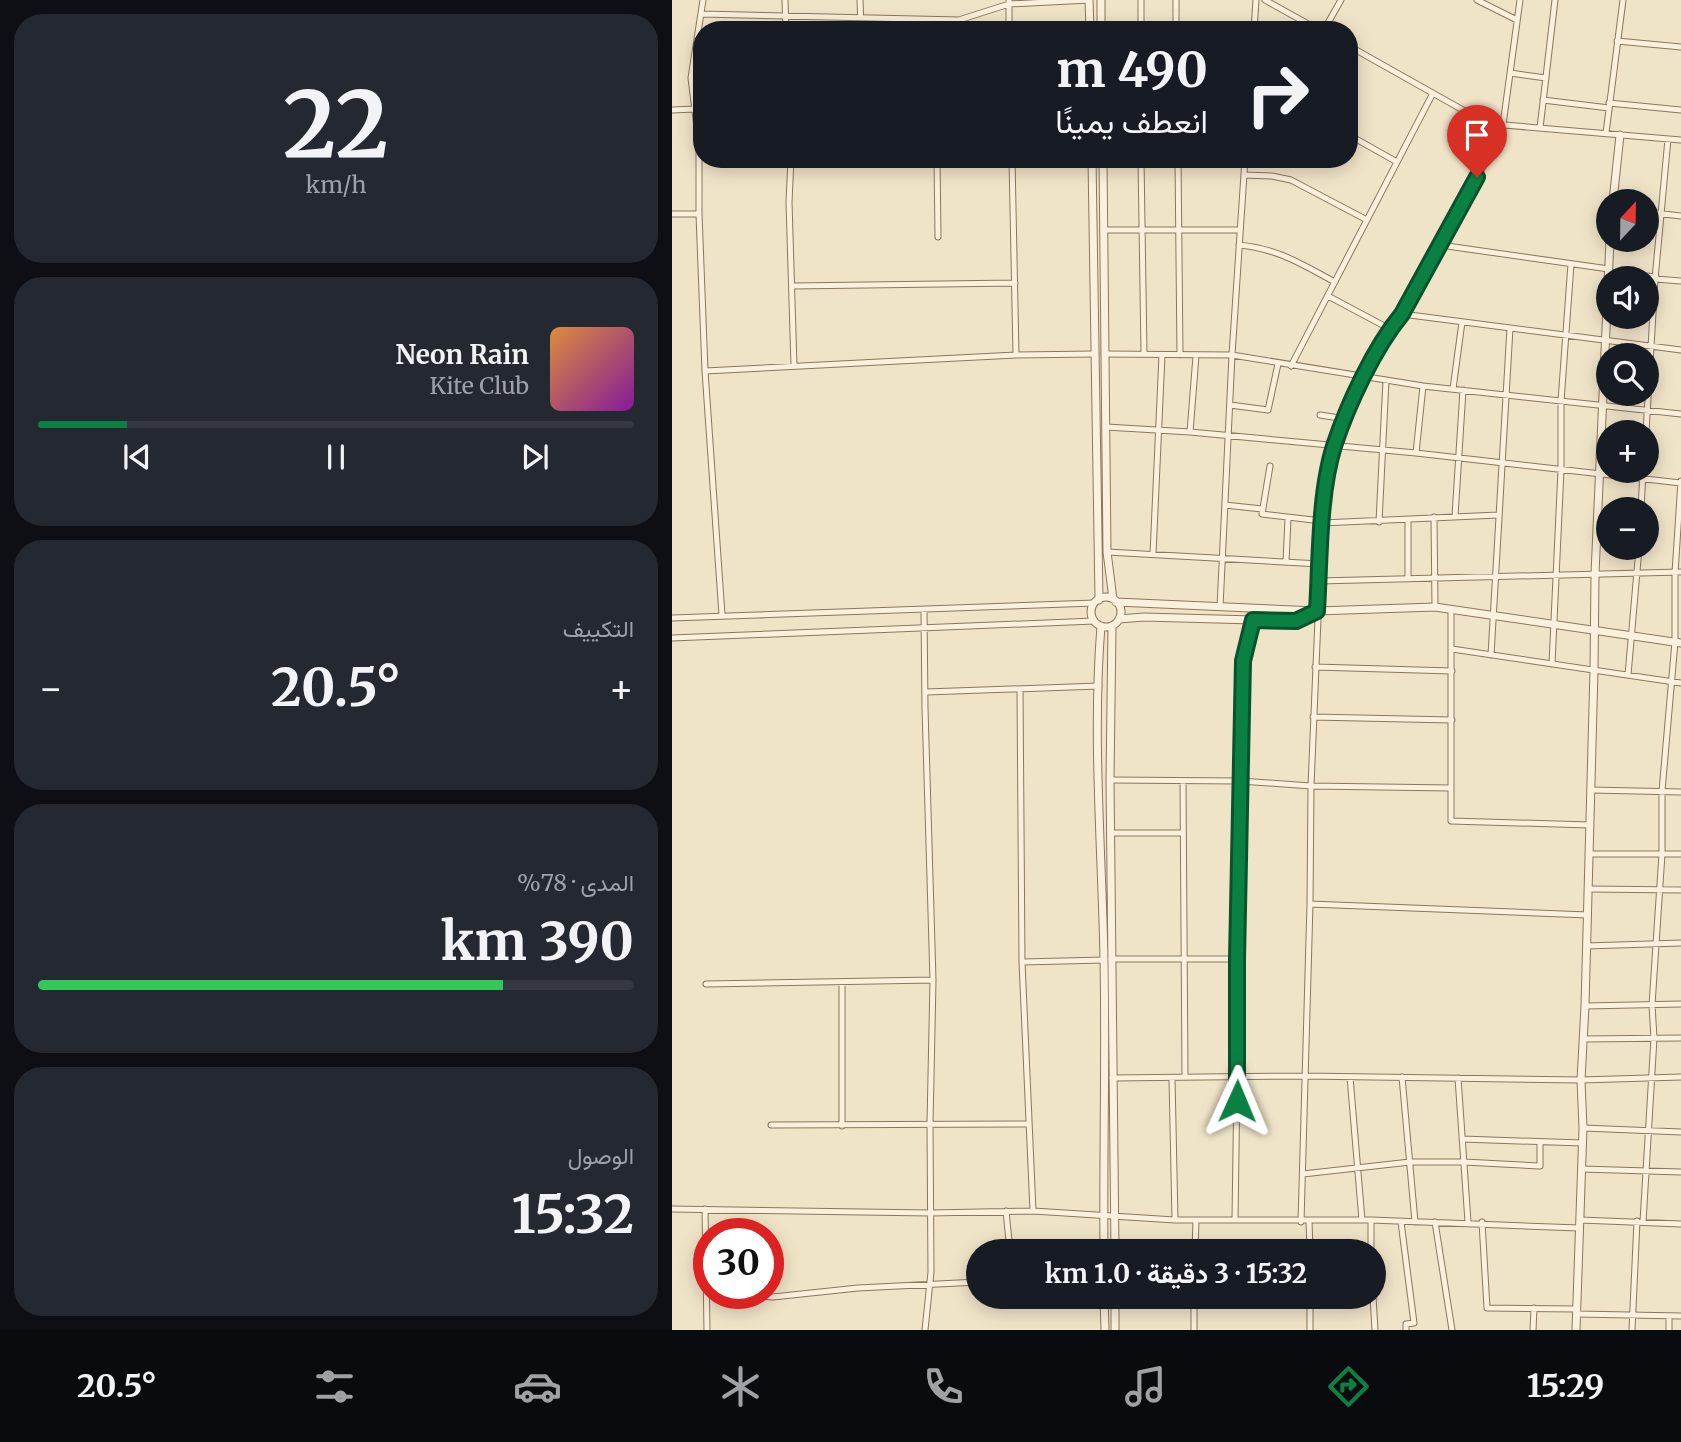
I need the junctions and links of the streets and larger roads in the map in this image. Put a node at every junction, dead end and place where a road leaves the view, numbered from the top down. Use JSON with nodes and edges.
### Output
{"nodes":[{"id":1,"x":703,"y":0,"type":"edge"},
{"id":2,"x":785,"y":0,"type":"edge"},
{"id":3,"x":860,"y":0,"type":"edge"},
{"id":4,"x":1089,"y":0,"type":"edge"},
{"id":5,"x":1101,"y":0,"type":"edge"},
{"id":6,"x":1141,"y":0,"type":"edge"},
{"id":7,"x":1176,"y":0,"type":"edge"},
{"id":8,"x":1256,"y":0,"type":"edge"},
{"id":9,"x":1265,"y":0,"type":"edge"},
{"id":10,"x":1341,"y":0,"type":"edge"},
{"id":11,"x":1478,"y":0,"type":"edge"},
{"id":12,"x":1520,"y":0,"type":"edge"},
{"id":13,"x":1555,"y":0,"type":"edge"},
{"id":14,"x":1623,"y":0,"type":"edge"},
{"id":15,"x":1009,"y":2,"type":"edge"},
{"id":16,"x":701,"y":14,"type":"junction"},
{"id":17,"x":785,"y":15,"type":"junction"},
{"id":18,"x":861,"y":17,"type":"junction"},
{"id":19,"x":1517,"y":20,"type":"junction"},
{"id":20,"x":700,"y":21,"type":"edge"},
{"id":21,"x":785,"y":21,"type":"edge"},
{"id":22,"x":861,"y":21,"type":"edge"},
{"id":23,"x":1009,"y":21,"type":"edge"},
{"id":24,"x":1090,"y":21,"type":"edge"},
{"id":25,"x":1101,"y":21,"type":"edge"},
{"id":26,"x":1141,"y":21,"type":"edge"},
{"id":27,"x":1176,"y":21,"type":"edge"},
{"id":28,"x":1255,"y":21,"type":"edge"},
{"id":29,"x":1303,"y":21,"type":"edge"},
{"id":30,"x":1329,"y":21,"type":"edge"},
{"id":31,"x":1617,"y":41,"type":"junction"},
{"id":32,"x":1681,"y":47,"type":"edge"},
{"id":33,"x":1358,"y":51,"type":"edge"},
{"id":34,"x":693,"y":65,"type":"edge"},
{"id":35,"x":1510,"y":73,"type":"junction"},
{"id":36,"x":1546,"y":78,"type":"junction"},
{"id":37,"x":1433,"y":93,"type":"junction"},
{"id":38,"x":693,"y":94,"type":"edge"},
{"id":39,"x":1543,"y":100,"type":"junction"},
{"id":40,"x":1609,"y":106,"type":"junction"},
{"id":41,"x":693,"y":109,"type":"edge"},
{"id":42,"x":672,"y":110,"type":"edge"},
{"id":43,"x":1681,"y":110,"type":"edge"},
{"id":44,"x":1504,"y":125,"type":"junction"},
{"id":45,"x":1540,"y":128,"type":"junction"},
{"id":46,"x":1502,"y":132,"type":"junction"},
{"id":47,"x":1606,"y":133,"type":"junction"},
{"id":48,"x":1620,"y":135,"type":"junction"},
{"id":49,"x":1668,"y":139,"type":"junction"},
{"id":50,"x":1358,"y":140,"type":"edge"},
{"id":51,"x":1681,"y":140,"type":"edge"},
{"id":52,"x":1397,"y":162,"type":"junction"},
{"id":53,"x":699,"y":168,"type":"edge"},
{"id":54,"x":791,"y":168,"type":"edge"},
{"id":55,"x":937,"y":168,"type":"edge"},
{"id":56,"x":1012,"y":168,"type":"edge"},
{"id":57,"x":1092,"y":168,"type":"edge"},
{"id":58,"x":1102,"y":168,"type":"edge"},
{"id":59,"x":1141,"y":168,"type":"edge"},
{"id":60,"x":1178,"y":168,"type":"edge"},
{"id":61,"x":1244,"y":168,"type":"edge"},
{"id":62,"x":1244,"y":174,"type":"junction"},
{"id":63,"x":1614,"y":189,"type":"edge"},
{"id":64,"x":672,"y":214,"type":"edge"},
{"id":65,"x":699,"y":214,"type":"junction"},
{"id":66,"x":1659,"y":214,"type":"edge"},
{"id":67,"x":1662,"y":214,"type":"junction"},
{"id":68,"x":1681,"y":216,"type":"edge"},
{"id":69,"x":1367,"y":220,"type":"junction"},
{"id":70,"x":1178,"y":229,"type":"junction"},
{"id":71,"x":1103,"y":230,"type":"junction"},
{"id":72,"x":1140,"y":230,"type":"junction"},
{"id":73,"x":1240,"y":230,"type":"junction"},
{"id":74,"x":938,"y":237,"type":"dead end"},
{"id":75,"x":1239,"y":245,"type":"junction"},
{"id":76,"x":1440,"y":245,"type":"junction"},
{"id":77,"x":1571,"y":264,"type":"junction"},
{"id":78,"x":1656,"y":266,"type":"edge"},
{"id":79,"x":1596,"y":268,"type":"edge"},
{"id":80,"x":1659,"y":278,"type":"edge"},
{"id":81,"x":1681,"y":281,"type":"edge"},
{"id":82,"x":1335,"y":282,"type":"junction"},
{"id":83,"x":1014,"y":283,"type":"junction"},
{"id":84,"x":792,"y":286,"type":"junction"},
{"id":85,"x":1328,"y":296,"type":"junction"},
{"id":86,"x":1402,"y":314,"type":"junction"},
{"id":87,"x":1462,"y":322,"type":"junction"},
{"id":88,"x":1510,"y":328,"type":"junction"},
{"id":89,"x":1390,"y":329,"type":"junction"},
{"id":90,"x":1606,"y":329,"type":"edge"},
{"id":91,"x":1567,"y":336,"type":"junction"},
{"id":92,"x":1606,"y":340,"type":"junction"},
{"id":93,"x":1606,"y":343,"type":"edge"},
{"id":94,"x":1628,"y":343,"type":"edge"},
{"id":95,"x":1659,"y":347,"type":"edge"},
{"id":96,"x":1681,"y":351,"type":"edge"},
{"id":97,"x":1095,"y":354,"type":"junction"},
{"id":98,"x":1104,"y":354,"type":"junction"},
{"id":99,"x":1016,"y":355,"type":"junction"},
{"id":100,"x":1144,"y":355,"type":"junction"},
{"id":101,"x":1162,"y":355,"type":"junction"},
{"id":102,"x":1180,"y":355,"type":"junction"},
{"id":103,"x":1232,"y":355,"type":"junction"},
{"id":104,"x":1196,"y":356,"type":"junction"},
{"id":105,"x":1278,"y":364,"type":"junction"},
{"id":106,"x":794,"y":366,"type":"junction"},
{"id":107,"x":1291,"y":366,"type":"junction"},
{"id":108,"x":705,"y":371,"type":"junction"},
{"id":109,"x":1363,"y":377,"type":"junction"},
{"id":110,"x":1386,"y":380,"type":"junction"},
{"id":111,"x":1423,"y":386,"type":"junction"},
{"id":112,"x":1453,"y":389,"type":"junction"},
{"id":113,"x":1463,"y":390,"type":"junction"},
{"id":114,"x":1504,"y":395,"type":"junction"},
{"id":115,"x":1561,"y":401,"type":"junction"},
{"id":116,"x":1230,"y":405,"type":"junction"},
{"id":117,"x":1596,"y":405,"type":"edge"},
{"id":118,"x":1603,"y":406,"type":"joint"},
{"id":119,"x":1648,"y":406,"type":"edge"},
{"id":120,"x":1648,"y":411,"type":"junction"},
{"id":121,"x":1681,"y":414,"type":"edge"},
{"id":122,"x":1320,"y":415,"type":"dead end"},
{"id":123,"x":1346,"y":419,"type":"junction"},
{"id":124,"x":1602,"y":420,"type":"edge"},
{"id":125,"x":1647,"y":420,"type":"edge"},
{"id":126,"x":1106,"y":427,"type":"junction"},
{"id":127,"x":1158,"y":430,"type":"junction"},
{"id":128,"x":1190,"y":432,"type":"junction"},
{"id":129,"x":1228,"y":436,"type":"junction"},
{"id":130,"x":1334,"y":447,"type":"junction"},
{"id":131,"x":1381,"y":451,"type":"junction"},
{"id":132,"x":1416,"y":453,"type":"junction"},
{"id":133,"x":1458,"y":458,"type":"junction"},
{"id":134,"x":1502,"y":463,"type":"junction"},
{"id":135,"x":1270,"y":466,"type":"dead end"},
{"id":136,"x":1562,"y":470,"type":"junction"},
{"id":137,"x":1596,"y":475,"type":"edge"},
{"id":138,"x":1659,"y":480,"type":"edge"},
{"id":139,"x":1681,"y":482,"type":"edge"},
{"id":140,"x":1598,"y":483,"type":"edge"},
{"id":141,"x":1225,"y":505,"type":"junction"},
{"id":142,"x":1262,"y":509,"type":"junction"},
{"id":143,"x":1498,"y":515,"type":"junction"},
{"id":144,"x":1455,"y":516,"type":"junction"},
{"id":145,"x":1434,"y":517,"type":"junction"},
{"id":146,"x":1288,"y":518,"type":"junction"},
{"id":147,"x":1408,"y":520,"type":"junction"},
{"id":148,"x":1322,"y":522,"type":"junction"},
{"id":149,"x":1380,"y":522,"type":"junction"},
{"id":150,"x":1107,"y":552,"type":"junction"},
{"id":151,"x":1153,"y":554,"type":"junction"},
{"id":152,"x":1222,"y":558,"type":"junction"},
{"id":153,"x":1638,"y":560,"type":"edge"},
{"id":154,"x":1286,"y":562,"type":"junction"},
{"id":155,"x":1320,"y":564,"type":"junction"},
{"id":156,"x":1637,"y":573,"type":"junction"},
{"id":157,"x":1678,"y":573,"type":"edge"},
{"id":158,"x":1595,"y":574,"type":"junction"},
{"id":159,"x":1556,"y":575,"type":"junction"},
{"id":160,"x":1494,"y":577,"type":"junction"},
{"id":161,"x":1408,"y":578,"type":"junction"},
{"id":162,"x":1436,"y":578,"type":"junction"},
{"id":163,"x":1319,"y":581,"type":"junction"},
{"id":164,"x":1097,"y":601,"type":"junction"},
{"id":165,"x":1114,"y":601,"type":"junction"},
{"id":166,"x":1220,"y":607,"type":"junction"},
{"id":167,"x":1435,"y":607,"type":"junction"},
{"id":168,"x":924,"y":610,"type":"junction"},
{"id":169,"x":1451,"y":610,"type":"junction"},
{"id":170,"x":1317,"y":611,"type":"junction"},
{"id":171,"x":722,"y":615,"type":"junction"},
{"id":172,"x":1492,"y":615,"type":"junction"},
{"id":173,"x":672,"y":618,"type":"edge"},
{"id":174,"x":1119,"y":619,"type":"junction"},
{"id":175,"x":1253,"y":620,"type":"junction"},
{"id":176,"x":1094,"y":621,"type":"junction"},
{"id":177,"x":1554,"y":624,"type":"junction"},
{"id":178,"x":1101,"y":626,"type":"junction"},
{"id":179,"x":1112,"y":626,"type":"junction"},
{"id":180,"x":924,"y":627,"type":"junction"},
{"id":181,"x":1595,"y":630,"type":"junction"},
{"id":182,"x":1633,"y":636,"type":"junction"},
{"id":183,"x":672,"y":638,"type":"edge"},
{"id":184,"x":1678,"y":642,"type":"edge"},
{"id":185,"x":1452,"y":649,"type":"junction"},
{"id":186,"x":1490,"y":654,"type":"junction"},
{"id":187,"x":1552,"y":664,"type":"junction"},
{"id":188,"x":1315,"y":667,"type":"junction"},
{"id":189,"x":1594,"y":670,"type":"junction"},
{"id":190,"x":1452,"y":671,"type":"junction"},
{"id":191,"x":1628,"y":675,"type":"junction"},
{"id":192,"x":1672,"y":681,"type":"junction"},
{"id":193,"x":1681,"y":683,"type":"edge"},
{"id":194,"x":1099,"y":686,"type":"junction"},
{"id":195,"x":1020,"y":689,"type":"junction"},
{"id":196,"x":926,"y":692,"type":"junction"},
{"id":197,"x":1313,"y":717,"type":"junction"},
{"id":198,"x":1452,"y":720,"type":"junction"},
{"id":199,"x":1110,"y":779,"type":"junction"},
{"id":200,"x":1240,"y":781,"type":"junction"},
{"id":201,"x":1183,"y":782,"type":"junction"},
{"id":202,"x":1311,"y":786,"type":"junction"},
{"id":203,"x":1451,"y":788,"type":"junction"},
{"id":204,"x":1591,"y":790,"type":"junction"},
{"id":205,"x":1662,"y":791,"type":"junction"},
{"id":206,"x":1681,"y":792,"type":"edge"},
{"id":207,"x":1590,"y":825,"type":"junction"},
{"id":208,"x":1111,"y":833,"type":"junction"},
{"id":209,"x":1182,"y":833,"type":"junction"},
{"id":210,"x":1590,"y":853,"type":"junction"},
{"id":211,"x":1662,"y":854,"type":"junction"},
{"id":212,"x":1681,"y":854,"type":"edge"},
{"id":213,"x":1589,"y":889,"type":"junction"},
{"id":214,"x":1659,"y":890,"type":"junction"},
{"id":215,"x":1681,"y":890,"type":"edge"},
{"id":216,"x":1310,"y":904,"type":"junction"},
{"id":217,"x":1588,"y":915,"type":"junction"},
{"id":218,"x":1681,"y":943,"type":"edge"},
{"id":219,"x":1656,"y":944,"type":"junction"},
{"id":220,"x":1586,"y":946,"type":"junction"},
{"id":221,"x":1185,"y":958,"type":"junction"},
{"id":222,"x":1237,"y":959,"type":"junction"},
{"id":223,"x":1108,"y":960,"type":"junction"},
{"id":224,"x":1022,"y":962,"type":"junction"},
{"id":225,"x":933,"y":981,"type":"junction"},
{"id":226,"x":842,"y":982,"type":"junction"},
{"id":227,"x":706,"y":984,"type":"dead end"},
{"id":228,"x":1652,"y":1004,"type":"junction"},
{"id":229,"x":1681,"y":1004,"type":"edge"},
{"id":230,"x":1585,"y":1006,"type":"junction"},
{"id":231,"x":1654,"y":1038,"type":"junction"},
{"id":232,"x":1681,"y":1038,"type":"edge"},
{"id":233,"x":1583,"y":1039,"type":"junction"},
{"id":234,"x":1305,"y":1076,"type":"junction"},
{"id":235,"x":1185,"y":1077,"type":"junction"},
{"id":236,"x":1237,"y":1077,"type":"junction"},
{"id":237,"x":1350,"y":1077,"type":"junction"},
{"id":238,"x":1402,"y":1077,"type":"junction"},
{"id":239,"x":1681,"y":1077,"type":"edge"},
{"id":240,"x":1112,"y":1078,"type":"junction"},
{"id":241,"x":1172,"y":1078,"type":"junction"},
{"id":242,"x":1458,"y":1078,"type":"junction"},
{"id":243,"x":1652,"y":1078,"type":"junction"},
{"id":244,"x":1581,"y":1080,"type":"junction"},
{"id":245,"x":930,"y":1124,"type":"junction"},
{"id":246,"x":1029,"y":1124,"type":"junction"},
{"id":247,"x":771,"y":1125,"type":"dead end"},
{"id":248,"x":842,"y":1125,"type":"junction"},
{"id":249,"x":1583,"y":1128,"type":"junction"},
{"id":250,"x":1648,"y":1131,"type":"junction"},
{"id":251,"x":1681,"y":1132,"type":"edge"},
{"id":252,"x":1462,"y":1139,"type":"junction"},
{"id":253,"x":1540,"y":1142,"type":"junction"},
{"id":254,"x":1582,"y":1143,"type":"junction"},
{"id":255,"x":1464,"y":1161,"type":"junction"},
{"id":256,"x":1410,"y":1163,"type":"junction"},
{"id":257,"x":1358,"y":1168,"type":"junction"},
{"id":258,"x":1581,"y":1169,"type":"junction"},
{"id":259,"x":1647,"y":1171,"type":"junction"},
{"id":260,"x":1681,"y":1172,"type":"edge"},
{"id":261,"x":1303,"y":1174,"type":"junction"},
{"id":262,"x":672,"y":1209,"type":"edge"},
{"id":263,"x":705,"y":1209,"type":"junction"},
{"id":264,"x":1006,"y":1211,"type":"junction"},
{"id":265,"x":1033,"y":1211,"type":"junction"},
{"id":266,"x":930,"y":1213,"type":"junction"},
{"id":267,"x":1103,"y":1214,"type":"junction"},
{"id":268,"x":1115,"y":1215,"type":"junction"},
{"id":269,"x":705,"y":1218,"type":"edge"},
{"id":270,"x":1175,"y":1220,"type":"junction"},
{"id":271,"x":1196,"y":1220,"type":"junction"},
{"id":272,"x":1235,"y":1220,"type":"junction"},
{"id":273,"x":1362,"y":1220,"type":"junction"},
{"id":274,"x":1371,"y":1220,"type":"junction"},
{"id":275,"x":1309,"y":1221,"type":"junction"},
{"id":276,"x":1301,"y":1222,"type":"junction"},
{"id":277,"x":1401,"y":1222,"type":"junction"},
{"id":278,"x":1415,"y":1222,"type":"junction"},
{"id":279,"x":1435,"y":1222,"type":"junction"},
{"id":280,"x":1482,"y":1222,"type":"junction"},
{"id":281,"x":1640,"y":1222,"type":"junction"},
{"id":282,"x":1468,"y":1223,"type":"junction"},
{"id":283,"x":1579,"y":1224,"type":"junction"},
{"id":284,"x":1681,"y":1224,"type":"edge"},
{"id":285,"x":1009,"y":1239,"type":"edge"},
{"id":286,"x":1104,"y":1239,"type":"edge"},
{"id":287,"x":1115,"y":1239,"type":"edge"},
{"id":288,"x":1195,"y":1239,"type":"edge"},
{"id":289,"x":1310,"y":1239,"type":"edge"},
{"id":290,"x":1371,"y":1239,"type":"edge"},
{"id":291,"x":966,"y":1282,"type":"edge"},
{"id":292,"x":930,"y":1283,"type":"junction"},
{"id":293,"x":784,"y":1296,"type":"edge"},
{"id":294,"x":1534,"y":1308,"type":"junction"},
{"id":295,"x":708,"y":1309,"type":"edge"},
{"id":296,"x":1104,"y":1309,"type":"edge"},
{"id":297,"x":1115,"y":1309,"type":"edge"},
{"id":298,"x":1194,"y":1309,"type":"edge"},
{"id":299,"x":1310,"y":1309,"type":"edge"},
{"id":300,"x":1374,"y":1309,"type":"edge"},
{"id":301,"x":1577,"y":1311,"type":"junction"},
{"id":302,"x":1633,"y":1314,"type":"junction"},
{"id":303,"x":1669,"y":1316,"type":"junction"},
{"id":304,"x":1681,"y":1316,"type":"edge"},
{"id":305,"x":707,"y":1330,"type":"edge"},
{"id":306,"x":925,"y":1330,"type":"edge"},
{"id":307,"x":1105,"y":1330,"type":"edge"},
{"id":308,"x":1115,"y":1330,"type":"edge"},
{"id":309,"x":1194,"y":1330,"type":"edge"},
{"id":310,"x":1310,"y":1330,"type":"edge"},
{"id":311,"x":1375,"y":1330,"type":"edge"},
{"id":312,"x":1406,"y":1330,"type":"edge"},
{"id":313,"x":1452,"y":1330,"type":"edge"},
{"id":314,"x":1533,"y":1330,"type":"edge"},
{"id":315,"x":1576,"y":1330,"type":"edge"},
{"id":316,"x":1632,"y":1330,"type":"edge"},
{"id":317,"x":1669,"y":1330,"type":"edge"}],
"edges":[{"from":1,"to":16,"type":"street"},
{"from":2,"to":17,"type":"street"},
{"from":3,"to":18,"type":"street"},
{"from":4,"to":15,"type":"street"},
{"from":4,"to":24,"type":"street"},
{"from":5,"to":25,"type":"street"},
{"from":6,"to":26,"type":"street"},
{"from":7,"to":27,"type":"street"},
{"from":8,"to":28,"type":"street"},
{"from":9,"to":29,"type":"street"},
{"from":10,"to":30,"type":"street"},
{"from":11,"to":19,"type":"street"},
{"from":12,"to":19,"type":"street"},
{"from":13,"to":36,"type":"street"},
{"from":14,"to":31,"type":"street"},
{"from":15,"to":18,"type":"street"},
{"from":15,"to":23,"type":"street"},
{"from":16,"to":17,"type":"street"},
{"from":16,"to":20,"type":"street"},
{"from":17,"to":18,"type":"street"},
{"from":17,"to":21,"type":"street"},
{"from":18,"to":22,"type":"street"},
{"from":19,"to":35,"type":"street"},
{"from":31,"to":32,"type":"street"},
{"from":31,"to":40,"type":"street"},
{"from":33,"to":37,"type":"street"},
{"from":34,"to":38,"type":"street"},
{"from":35,"to":36,"type":"street"},
{"from":35,"to":44,"type":"street"},
{"from":36,"to":39,"type":"street"},
{"from":37,"to":46,"type":"street"},
{"from":37,"to":52,"type":"street"},
{"from":39,"to":40,"type":"street"},
{"from":39,"to":45,"type":"street"},
{"from":40,"to":43,"type":"street"},
{"from":40,"to":47,"type":"street"},
{"from":41,"to":42,"type":"street"},
{"from":44,"to":45,"type":"street"},
{"from":44,"to":46,"type":"street"},
{"from":45,"to":47,"type":"street"},
{"from":46,"to":76,"type":"street"},
{"from":47,"to":48,"type":"street"},
{"from":48,"to":49,"type":"street"},
{"from":48,"to":63,"type":"street"},
{"from":49,"to":51,"type":"street"},
{"from":49,"to":67,"type":"street"},
{"from":50,"to":52,"type":"street"},
{"from":52,"to":69,"type":"street"},
{"from":53,"to":65,"type":"street"},
{"from":54,"to":84,"type":"street"},
{"from":55,"to":74,"type":"street"},
{"from":56,"to":83,"type":"street"},
{"from":57,"to":97,"type":"street"},
{"from":58,"to":71,"type":"street"},
{"from":59,"to":72,"type":"street"},
{"from":60,"to":70,"type":"street"},
{"from":61,"to":62,"type":"street"},
{"from":62,"to":69,"type":"street"},
{"from":62,"to":73,"type":"street"},
{"from":64,"to":65,"type":"street"},
{"from":65,"to":108,"type":"street"},
{"from":66,"to":67,"type":"street"},
{"from":67,"to":68,"type":"street"},
{"from":67,"to":78,"type":"street"},
{"from":69,"to":82,"type":"street"},
{"from":70,"to":72,"type":"street"},
{"from":70,"to":73,"type":"street"},
{"from":70,"to":102,"type":"street"},
{"from":71,"to":72,"type":"street"},
{"from":71,"to":98,"type":"street"},
{"from":72,"to":100,"type":"street"},
{"from":73,"to":75,"type":"street"},
{"from":75,"to":82,"type":"street"},
{"from":75,"to":103,"type":"street"},
{"from":76,"to":77,"type":"street"},
{"from":76,"to":86,"type":"street"},
{"from":77,"to":79,"type":"street"},
{"from":77,"to":91,"type":"street"},
{"from":80,"to":81,"type":"street"},
{"from":82,"to":85,"type":"street"},
{"from":83,"to":84,"type":"street"},
{"from":83,"to":99,"type":"street"},
{"from":84,"to":106,"type":"street"},
{"from":85,"to":89,"type":"street"},
{"from":85,"to":107,"type":"street"},
{"from":86,"to":87,"type":"street"},
{"from":86,"to":89,"type":"street"},
{"from":87,"to":88,"type":"street"},
{"from":87,"to":112,"type":"street"},
{"from":88,"to":91,"type":"street"},
{"from":88,"to":114,"type":"street"},
{"from":89,"to":109,"type":"street"},
{"from":90,"to":92,"type":"street"},
{"from":91,"to":92,"type":"street"},
{"from":91,"to":115,"type":"street"},
{"from":92,"to":93,"type":"street"},
{"from":92,"to":94,"type":"street"},
{"from":95,"to":96,"type":"street"},
{"from":97,"to":99,"type":"street"},
{"from":97,"to":164,"type":"street"},
{"from":98,"to":100,"type":"street"},
{"from":98,"to":126,"type":"street"},
{"from":99,"to":106,"type":"street"},
{"from":100,"to":101,"type":"street"},
{"from":101,"to":102,"type":"street"},
{"from":101,"to":127,"type":"street"},
{"from":102,"to":104,"type":"street"},
{"from":103,"to":104,"type":"street"},
{"from":103,"to":105,"type":"street"},
{"from":103,"to":116,"type":"street"},
{"from":104,"to":128,"type":"street"},
{"from":105,"to":107,"type":"street"},
{"from":105,"to":116,"type":"street"},
{"from":106,"to":108,"type":"street"},
{"from":107,"to":109,"type":"street"},
{"from":108,"to":171,"type":"street"},
{"from":109,"to":110,"type":"street"},
{"from":109,"to":123,"type":"street"},
{"from":110,"to":111,"type":"street"},
{"from":110,"to":131,"type":"street"},
{"from":111,"to":112,"type":"street"},
{"from":111,"to":132,"type":"street"},
{"from":112,"to":113,"type":"street"},
{"from":113,"to":114,"type":"street"},
{"from":113,"to":133,"type":"street"},
{"from":114,"to":115,"type":"street"},
{"from":114,"to":134,"type":"street"},
{"from":115,"to":117,"type":"street"},
{"from":115,"to":136,"type":"street"},
{"from":116,"to":129,"type":"street"},
{"from":118,"to":120,"type":"street"},
{"from":118,"to":124,"type":"street"},
{"from":119,"to":120,"type":"street"},
{"from":120,"to":121,"type":"street"},
{"from":120,"to":125,"type":"street"},
{"from":122,"to":123,"type":"street"},
{"from":123,"to":130,"type":"street"},
{"from":126,"to":127,"type":"street"},
{"from":126,"to":150,"type":"street"},
{"from":127,"to":128,"type":"street"},
{"from":127,"to":151,"type":"street"},
{"from":128,"to":129,"type":"street"},
{"from":129,"to":130,"type":"street"},
{"from":129,"to":141,"type":"street"},
{"from":130,"to":131,"type":"street"},
{"from":130,"to":148,"type":"street"},
{"from":131,"to":132,"type":"street"},
{"from":131,"to":149,"type":"street"},
{"from":132,"to":133,"type":"street"},
{"from":133,"to":134,"type":"street"},
{"from":133,"to":144,"type":"street"},
{"from":134,"to":136,"type":"street"},
{"from":134,"to":143,"type":"street"},
{"from":135,"to":142,"type":"street"},
{"from":136,"to":137,"type":"street"},
{"from":136,"to":159,"type":"street"},
{"from":138,"to":139,"type":"street"},
{"from":139,"to":157,"type":"street"},
{"from":140,"to":158,"type":"street"},
{"from":141,"to":142,"type":"street"},
{"from":141,"to":152,"type":"street"},
{"from":142,"to":146,"type":"street"},
{"from":143,"to":144,"type":"street"},
{"from":143,"to":160,"type":"street"},
{"from":144,"to":145,"type":"street"},
{"from":145,"to":147,"type":"street"},
{"from":145,"to":162,"type":"street"},
{"from":146,"to":148,"type":"street"},
{"from":146,"to":154,"type":"street"},
{"from":147,"to":149,"type":"street"},
{"from":147,"to":161,"type":"street"},
{"from":148,"to":149,"type":"street"},
{"from":148,"to":155,"type":"street"},
{"from":150,"to":151,"type":"street"},
{"from":150,"to":165,"type":"street"},
{"from":151,"to":152,"type":"street"},
{"from":152,"to":154,"type":"street"},
{"from":152,"to":166,"type":"street"},
{"from":153,"to":156,"type":"street"},
{"from":154,"to":155,"type":"street"},
{"from":155,"to":163,"type":"street"},
{"from":156,"to":157,"type":"street"},
{"from":156,"to":158,"type":"street"},
{"from":156,"to":182,"type":"street"},
{"from":157,"to":184,"type":"street"},
{"from":158,"to":159,"type":"street"},
{"from":158,"to":181,"type":"street"},
{"from":159,"to":160,"type":"street"},
{"from":159,"to":177,"type":"street"},
{"from":160,"to":162,"type":"street"},
{"from":160,"to":172,"type":"street"},
{"from":161,"to":162,"type":"street"},
{"from":161,"to":163,"type":"street"},
{"from":162,"to":167,"type":"street"},
{"from":163,"to":170,"type":"street"},
{"from":164,"to":165,"type":"street"},
{"from":164,"to":168,"type":"street"},
{"from":164,"to":176,"type":"street"},
{"from":165,"to":166,"type":"street"},
{"from":165,"to":174,"type":"street"},
{"from":166,"to":170,"type":"street"},
{"from":167,"to":169,"type":"street"},
{"from":167,"to":170,"type":"street"},
{"from":168,"to":171,"type":"street"},
{"from":168,"to":180,"type":"street"},
{"from":169,"to":172,"type":"street"},
{"from":169,"to":185,"type":"street"},
{"from":170,"to":175,"type":"street"},
{"from":170,"to":188,"type":"street"},
{"from":171,"to":173,"type":"street"},
{"from":172,"to":177,"type":"street"},
{"from":172,"to":186,"type":"street"},
{"from":174,"to":175,"type":"street"},
{"from":174,"to":179,"type":"street"},
{"from":175,"to":200,"type":"street"},
{"from":176,"to":178,"type":"street"},
{"from":176,"to":180,"type":"street"},
{"from":177,"to":181,"type":"street"},
{"from":177,"to":187,"type":"street"},
{"from":178,"to":179,"type":"street"},
{"from":178,"to":194,"type":"street"},
{"from":179,"to":199,"type":"street"},
{"from":180,"to":183,"type":"street"},
{"from":180,"to":196,"type":"street"},
{"from":181,"to":182,"type":"street"},
{"from":181,"to":189,"type":"street"},
{"from":182,"to":184,"type":"street"},
{"from":182,"to":191,"type":"street"},
{"from":184,"to":192,"type":"street"},
{"from":185,"to":186,"type":"street"},
{"from":185,"to":190,"type":"street"},
{"from":186,"to":187,"type":"street"},
{"from":187,"to":189,"type":"street"},
{"from":188,"to":190,"type":"street"},
{"from":188,"to":197,"type":"street"},
{"from":189,"to":191,"type":"street"},
{"from":189,"to":204,"type":"street"},
{"from":190,"to":198,"type":"street"},
{"from":191,"to":192,"type":"street"},
{"from":192,"to":193,"type":"street"},
{"from":192,"to":205,"type":"street"},
{"from":194,"to":195,"type":"street"},
{"from":194,"to":223,"type":"street"},
{"from":195,"to":196,"type":"street"},
{"from":195,"to":224,"type":"street"},
{"from":196,"to":225,"type":"street"},
{"from":197,"to":198,"type":"street"},
{"from":197,"to":202,"type":"street"},
{"from":198,"to":203,"type":"street"},
{"from":199,"to":201,"type":"street"},
{"from":199,"to":208,"type":"street"},
{"from":200,"to":201,"type":"street"},
{"from":200,"to":202,"type":"street"},
{"from":200,"to":222,"type":"street"},
{"from":201,"to":209,"type":"street"},
{"from":202,"to":203,"type":"street"},
{"from":202,"to":216,"type":"street"},
{"from":203,"to":207,"type":"street"},
{"from":204,"to":205,"type":"street"},
{"from":204,"to":207,"type":"street"},
{"from":205,"to":206,"type":"street"},
{"from":205,"to":211,"type":"street"},
{"from":207,"to":210,"type":"street"},
{"from":208,"to":209,"type":"street"},
{"from":208,"to":223,"type":"street"},
{"from":209,"to":221,"type":"street"},
{"from":210,"to":211,"type":"street"},
{"from":210,"to":213,"type":"street"},
{"from":211,"to":212,"type":"street"},
{"from":211,"to":214,"type":"street"},
{"from":213,"to":214,"type":"street"},
{"from":213,"to":217,"type":"street"},
{"from":214,"to":215,"type":"street"},
{"from":214,"to":219,"type":"street"},
{"from":216,"to":217,"type":"street"},
{"from":216,"to":234,"type":"street"},
{"from":217,"to":220,"type":"street"},
{"from":218,"to":219,"type":"street"},
{"from":219,"to":220,"type":"street"},
{"from":219,"to":228,"type":"street"},
{"from":220,"to":230,"type":"street"},
{"from":221,"to":222,"type":"street"},
{"from":221,"to":223,"type":"street"},
{"from":221,"to":235,"type":"street"},
{"from":222,"to":236,"type":"street"},
{"from":223,"to":224,"type":"street"},
{"from":223,"to":240,"type":"street"},
{"from":223,"to":267,"type":"street"},
{"from":224,"to":246,"type":"street"},
{"from":225,"to":226,"type":"street"},
{"from":225,"to":245,"type":"street"},
{"from":226,"to":227,"type":"street"},
{"from":226,"to":248,"type":"street"},
{"from":228,"to":229,"type":"street"},
{"from":228,"to":230,"type":"street"},
{"from":228,"to":231,"type":"street"},
{"from":230,"to":233,"type":"street"},
{"from":231,"to":232,"type":"street"},
{"from":231,"to":233,"type":"street"},
{"from":231,"to":243,"type":"street"},
{"from":233,"to":244,"type":"street"},
{"from":234,"to":236,"type":"street"},
{"from":234,"to":237,"type":"street"},
{"from":234,"to":261,"type":"street"},
{"from":235,"to":236,"type":"street"},
{"from":235,"to":241,"type":"street"},
{"from":236,"to":272,"type":"street"},
{"from":237,"to":238,"type":"street"},
{"from":237,"to":257,"type":"street"},
{"from":238,"to":242,"type":"street"},
{"from":238,"to":256,"type":"street"},
{"from":239,"to":243,"type":"street"},
{"from":240,"to":241,"type":"street"},
{"from":240,"to":268,"type":"street"},
{"from":241,"to":270,"type":"street"},
{"from":242,"to":244,"type":"street"},
{"from":242,"to":252,"type":"street"},
{"from":243,"to":244,"type":"street"},
{"from":243,"to":250,"type":"street"},
{"from":244,"to":249,"type":"street"},
{"from":245,"to":246,"type":"street"},
{"from":245,"to":248,"type":"street"},
{"from":245,"to":266,"type":"street"},
{"from":246,"to":265,"type":"street"},
{"from":247,"to":248,"type":"street"},
{"from":249,"to":250,"type":"street"},
{"from":249,"to":254,"type":"street"},
{"from":250,"to":251,"type":"street"},
{"from":250,"to":259,"type":"street"},
{"from":252,"to":253,"type":"street"},
{"from":252,"to":255,"type":"street"},
{"from":253,"to":254,"type":"street"},
{"from":253,"to":255,"type":"street"},
{"from":254,"to":258,"type":"street"},
{"from":255,"to":256,"type":"street"},
{"from":255,"to":282,"type":"street"},
{"from":256,"to":257,"type":"street"},
{"from":256,"to":278,"type":"street"},
{"from":257,"to":261,"type":"street"},
{"from":257,"to":273,"type":"street"},
{"from":258,"to":259,"type":"street"},
{"from":258,"to":283,"type":"street"},
{"from":259,"to":260,"type":"street"},
{"from":259,"to":281,"type":"street"},
{"from":261,"to":276,"type":"street"},
{"from":262,"to":263,"type":"street"},
{"from":263,"to":266,"type":"street"},
{"from":263,"to":269,"type":"street"},
{"from":264,"to":265,"type":"street"},
{"from":264,"to":266,"type":"street"},
{"from":264,"to":285,"type":"street"},
{"from":265,"to":267,"type":"street"},
{"from":266,"to":292,"type":"street"},
{"from":267,"to":268,"type":"street"},
{"from":267,"to":286,"type":"street"},
{"from":268,"to":270,"type":"street"},
{"from":268,"to":287,"type":"street"},
{"from":270,"to":271,"type":"street"},
{"from":271,"to":272,"type":"street"},
{"from":271,"to":288,"type":"street"},
{"from":272,"to":276,"type":"street"},
{"from":273,"to":274,"type":"street"},
{"from":273,"to":275,"type":"street"},
{"from":274,"to":277,"type":"street"},
{"from":274,"to":290,"type":"street"},
{"from":275,"to":276,"type":"street"},
{"from":275,"to":289,"type":"street"},
{"from":277,"to":278,"type":"street"},
{"from":277,"to":312,"type":"street"},
{"from":278,"to":279,"type":"street"},
{"from":279,"to":282,"type":"street"},
{"from":279,"to":313,"type":"street"},
{"from":280,"to":282,"type":"street"},
{"from":280,"to":283,"type":"street"},
{"from":280,"to":294,"type":"street"},
{"from":281,"to":283,"type":"street"},
{"from":281,"to":284,"type":"street"},
{"from":281,"to":302,"type":"street"},
{"from":283,"to":301,"type":"street"},
{"from":291,"to":292,"type":"street"},
{"from":292,"to":293,"type":"street"},
{"from":292,"to":306,"type":"street"},
{"from":294,"to":301,"type":"street"},
{"from":294,"to":314,"type":"street"},
{"from":295,"to":305,"type":"street"},
{"from":296,"to":307,"type":"street"},
{"from":297,"to":308,"type":"street"},
{"from":298,"to":309,"type":"street"},
{"from":299,"to":310,"type":"street"},
{"from":300,"to":311,"type":"street"},
{"from":301,"to":302,"type":"street"},
{"from":301,"to":315,"type":"street"},
{"from":302,"to":303,"type":"street"},
{"from":302,"to":316,"type":"street"},
{"from":303,"to":304,"type":"street"},
{"from":303,"to":317,"type":"street"}]}
